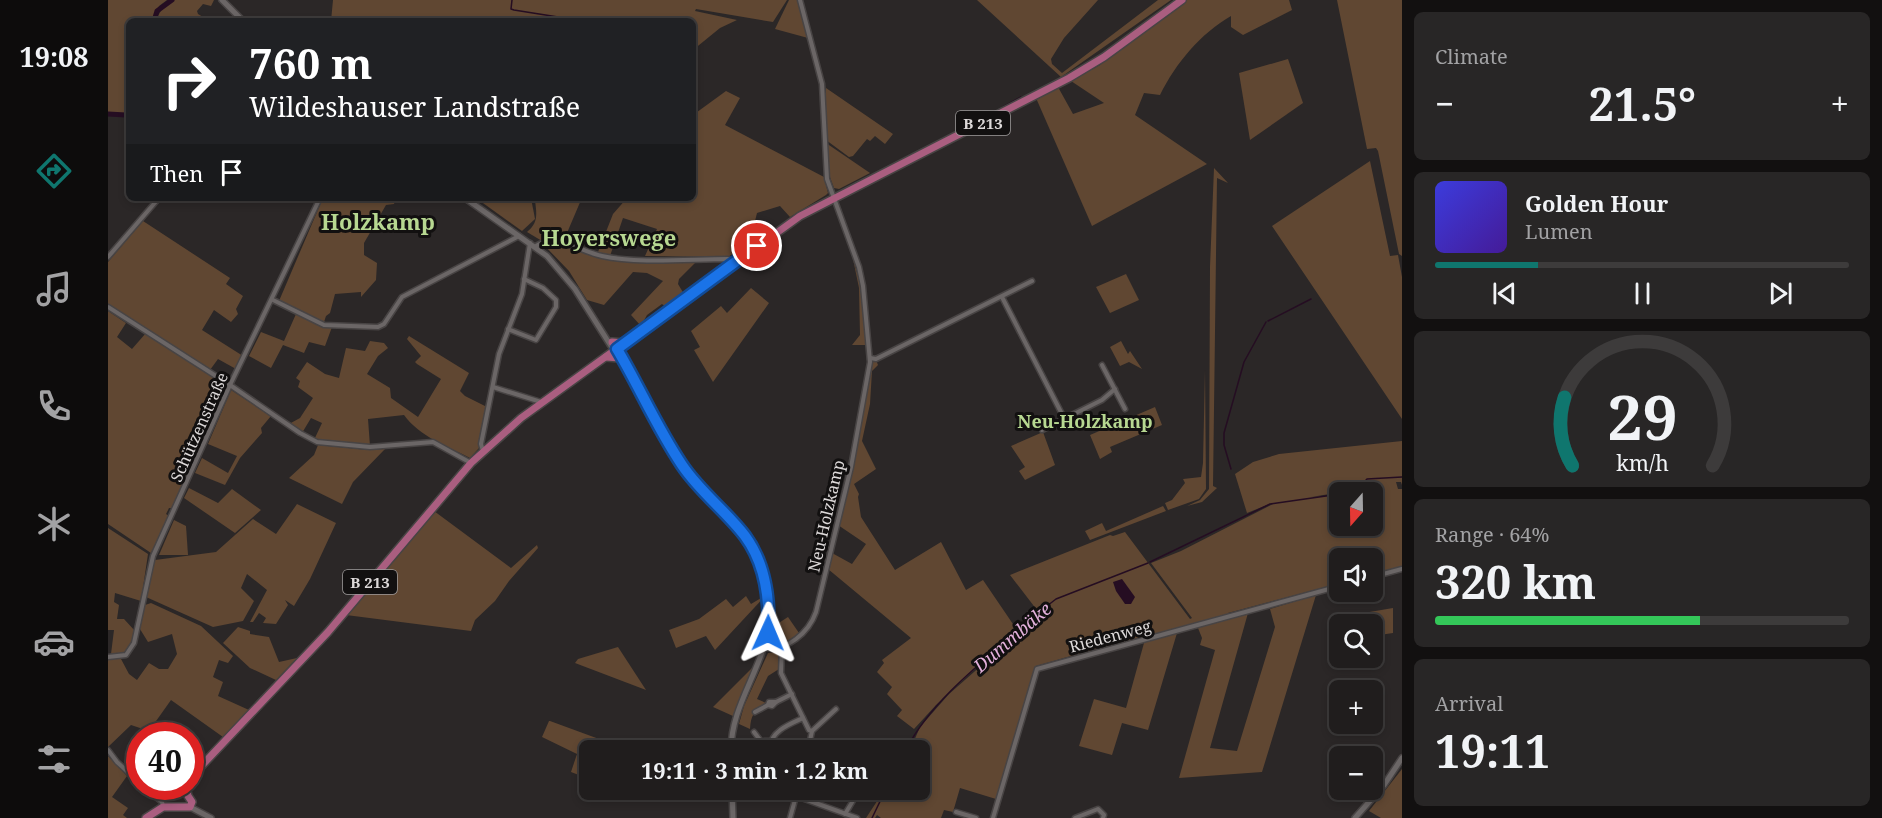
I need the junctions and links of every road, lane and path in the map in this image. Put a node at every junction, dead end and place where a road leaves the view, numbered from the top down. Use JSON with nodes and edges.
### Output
{"nodes":[{"id":1,"x":222,"y":0,"type":"edge"},
{"id":2,"x":800,"y":0,"type":"edge"},
{"id":3,"x":1182,"y":0,"type":"edge"},
{"id":4,"x":240,"y":18,"type":"edge"},
{"id":5,"x":834,"y":198,"type":"junction"},
{"id":6,"x":156,"y":201,"type":"edge"},
{"id":7,"x":319,"y":201,"type":"edge"},
{"id":8,"x":469,"y":201,"type":"edge"},
{"id":9,"x":520,"y":235,"type":"junction"},
{"id":10,"x":533,"y":244,"type":"junction"},
{"id":11,"x":108,"y":257,"type":"edge"},
{"id":12,"x":734,"y":263,"type":"junction"},
{"id":13,"x":524,"y":279,"type":"junction"},
{"id":14,"x":1032,"y":281,"type":"dead end"},
{"id":15,"x":1002,"y":297,"type":"junction"},
{"id":16,"x":273,"y":300,"type":"junction"},
{"id":17,"x":108,"y":307,"type":"edge"},
{"id":18,"x":508,"y":329,"type":"junction"},
{"id":19,"x":611,"y":341,"type":"junction"},
{"id":20,"x":624,"y":343,"type":"junction"},
{"id":21,"x":616,"y":350,"type":"junction"},
{"id":22,"x":606,"y":357,"type":"junction"},
{"id":23,"x":870,"y":357,"type":"junction"},
{"id":24,"x":621,"y":359,"type":"junction"},
{"id":25,"x":1102,"y":365,"type":"dead end"},
{"id":26,"x":230,"y":385,"type":"junction"},
{"id":27,"x":493,"y":387,"type":"junction"},
{"id":28,"x":1115,"y":389,"type":"junction"},
{"id":29,"x":541,"y":404,"type":"junction"},
{"id":30,"x":1125,"y":409,"type":"dead end"},
{"id":31,"x":1064,"y":418,"type":"junction"},
{"id":32,"x":1042,"y":430,"type":"dead end"},
{"id":33,"x":483,"y":451,"type":"junction"},
{"id":34,"x":471,"y":463,"type":"junction"},
{"id":35,"x":1402,"y":569,"type":"edge"},
{"id":36,"x":1383,"y":574,"type":"edge"},
{"id":37,"x":1329,"y":589,"type":"edge"},
{"id":38,"x":782,"y":647,"type":"junction"},
{"id":39,"x":764,"y":648,"type":"junction"},
{"id":40,"x":108,"y":657,"type":"edge"},
{"id":41,"x":792,"y":694,"type":"junction"},
{"id":42,"x":836,"y":708,"type":"dead end"},
{"id":43,"x":755,"y":712,"type":"dead end"},
{"id":44,"x":803,"y":718,"type":"junction"},
{"id":45,"x":812,"y":731,"type":"junction"},
{"id":46,"x":754,"y":732,"type":"dead end"},
{"id":47,"x":732,"y":740,"type":"edge"},
{"id":48,"x":761,"y":740,"type":"edge"},
{"id":49,"x":771,"y":740,"type":"edge"},
{"id":50,"x":810,"y":740,"type":"edge"},
{"id":51,"x":108,"y":750,"type":"edge"},
{"id":52,"x":1401,"y":761,"type":"edge"},
{"id":53,"x":204,"y":763,"type":"edge"},
{"id":54,"x":126,"y":770,"type":"edge"},
{"id":55,"x":160,"y":800,"type":"edge"},
{"id":56,"x":183,"y":800,"type":"joint"},
{"id":57,"x":191,"y":800,"type":"edge"},
{"id":58,"x":732,"y":800,"type":"edge"},
{"id":59,"x":795,"y":800,"type":"edge"},
{"id":60,"x":807,"y":800,"type":"edge"},
{"id":61,"x":852,"y":800,"type":"edge"},
{"id":62,"x":191,"y":805,"type":"junction"},
{"id":63,"x":163,"y":807,"type":"junction"},
{"id":64,"x":956,"y":812,"type":"dead end"},
{"id":65,"x":843,"y":813,"type":"junction"},
{"id":66,"x":146,"y":818,"type":"edge"},
{"id":67,"x":211,"y":818,"type":"edge"},
{"id":68,"x":733,"y":818,"type":"edge"},
{"id":69,"x":790,"y":818,"type":"edge"},
{"id":70,"x":839,"y":818,"type":"edge"},
{"id":71,"x":856,"y":818,"type":"edge"},
{"id":72,"x":976,"y":818,"type":"edge"},
{"id":73,"x":993,"y":818,"type":"edge"},
{"id":74,"x":1075,"y":818,"type":"edge"},
{"id":75,"x":1103,"y":818,"type":"edge"},
{"id":76,"x":1355,"y":818,"type":"edge"}],
"edges":[{"from":1,"to":4,"type":"street"},
{"from":2,"to":5,"type":"street","name":"Neu-Holzkamp"},
{"from":3,"to":5,"type":"main road","number":"B 213"},
{"from":5,"to":12,"type":"main road","number":"B 213"},
{"from":5,"to":23,"type":"street","name":"Neu-Holzkamp"},
{"from":6,"to":11,"type":"street"},
{"from":7,"to":16,"type":"street","name":"Schützenstraße"},
{"from":8,"to":9,"type":"street"},
{"from":9,"to":10,"type":"street"},
{"from":9,"to":16,"type":"street"},
{"from":10,"to":12,"type":"street"},
{"from":10,"to":13,"type":"street"},
{"from":10,"to":19,"type":"street"},
{"from":12,"to":20,"type":"main road","number":"B 213"},
{"from":13,"to":18,"type":"street"},
{"from":13,"to":18,"type":"street"},
{"from":14,"to":15,"type":"street"},
{"from":15,"to":23,"type":"street"},
{"from":15,"to":31,"type":"street"},
{"from":16,"to":26,"type":"street","name":"Schützenstraße"},
{"from":17,"to":26,"type":"street"},
{"from":18,"to":27,"type":"street"},
{"from":19,"to":20,"type":"main road"},
{"from":19,"to":21,"type":"street"},
{"from":20,"to":21,"type":"main road","number":"B 213"},
{"from":21,"to":22,"type":"main road","number":"B 213"},
{"from":21,"to":24,"type":"street"},
{"from":22,"to":24,"type":"main road"},
{"from":22,"to":29,"type":"main road","number":"B 213"},
{"from":23,"to":38,"type":"street","name":"Neu-Holzkamp"},
{"from":24,"to":39,"type":"street"},
{"from":25,"to":28,"type":"street"},
{"from":26,"to":34,"type":"street"},
{"from":26,"to":40,"type":"street","name":"Schützenstraße"},
{"from":27,"to":29,"type":"street"},
{"from":27,"to":33,"type":"street"},
{"from":28,"to":30,"type":"street"},
{"from":28,"to":31,"type":"street"},
{"from":29,"to":33,"type":"main road","number":"B 213"},
{"from":31,"to":32,"type":"street"},
{"from":33,"to":34,"type":"main road","number":"B 213"},
{"from":34,"to":53,"type":"main road","number":"B 213"},
{"from":35,"to":36,"type":"street"},
{"from":37,"to":73,"type":"street","name":"Riedenweg"},
{"from":38,"to":39,"type":"street"},
{"from":38,"to":41,"type":"street"},
{"from":39,"to":47,"type":"street"},
{"from":41,"to":43,"type":"street"},
{"from":41,"to":44,"type":"street"},
{"from":42,"to":45,"type":"street"},
{"from":44,"to":45,"type":"street"},
{"from":44,"to":49,"type":"street"},
{"from":45,"to":50,"type":"street"},
{"from":46,"to":48,"type":"street"},
{"from":51,"to":54,"type":"street"},
{"from":52,"to":76,"type":"street"},
{"from":55,"to":63,"type":"street"},
{"from":56,"to":62,"type":"main road"},
{"from":56,"to":63,"type":"main road"},
{"from":57,"to":62,"type":"main road"},
{"from":58,"to":68,"type":"street"},
{"from":59,"to":69,"type":"street"},
{"from":60,"to":65,"type":"street"},
{"from":61,"to":65,"type":"street"},
{"from":62,"to":67,"type":"street"},
{"from":63,"to":66,"type":"main road"},
{"from":64,"to":72,"type":"street"},
{"from":65,"to":70,"type":"street"},
{"from":65,"to":71,"type":"street"},
{"from":74,"to":75,"type":"street"}]}
